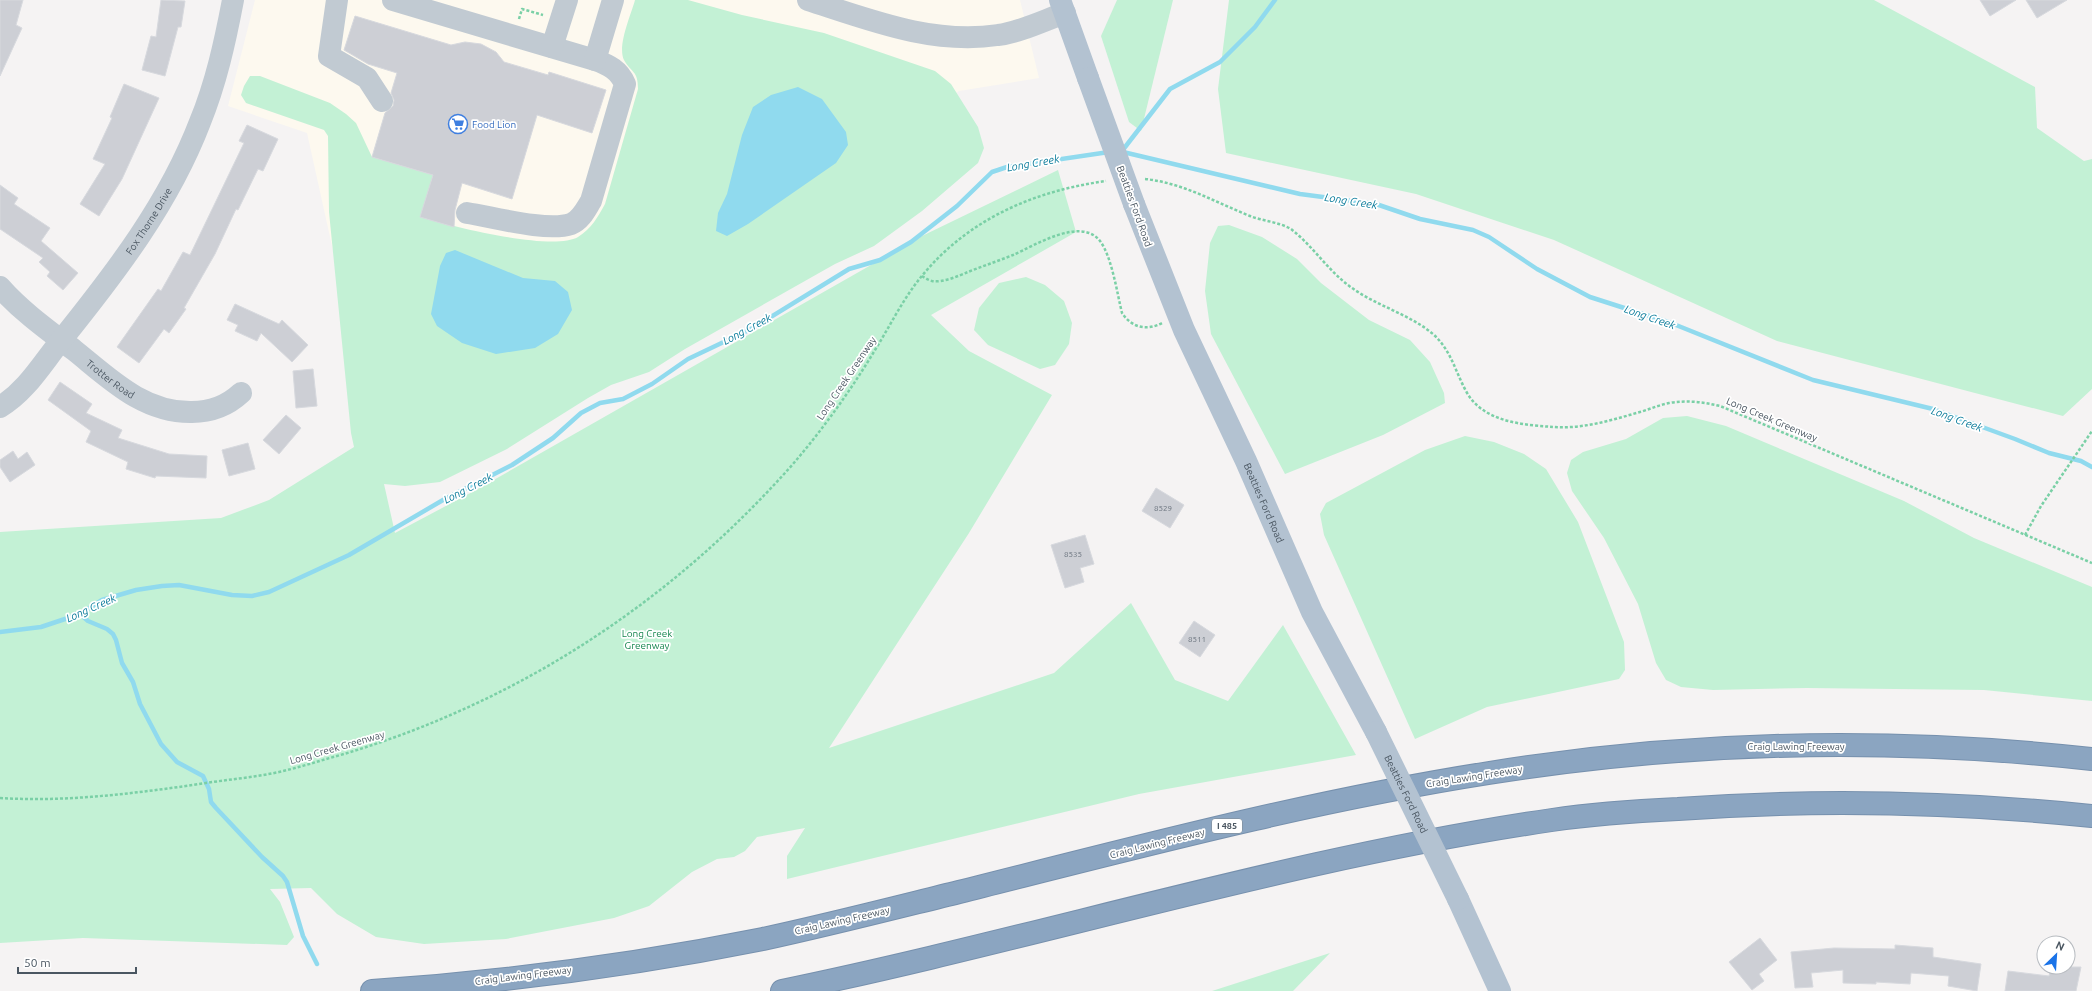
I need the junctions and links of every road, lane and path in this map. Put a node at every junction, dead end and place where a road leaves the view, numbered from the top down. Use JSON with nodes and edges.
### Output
{"nodes":[{"id":1,"x":233,"y":0,"type":"edge"},
{"id":2,"x":337,"y":0,"type":"edge"},
{"id":3,"x":393,"y":0,"type":"edge"},
{"id":4,"x":567,"y":0,"type":"edge"},
{"id":5,"x":613,"y":0,"type":"edge"},
{"id":6,"x":808,"y":0,"type":"edge"},
{"id":7,"x":1063,"y":7,"type":"edge"},
{"id":8,"x":552,"y":47,"type":"junction"},
{"id":9,"x":595,"y":60,"type":"junction"},
{"id":10,"x":382,"y":101,"type":"dead end"},
{"id":11,"x":1143,"y":179,"type":"dead end"},
{"id":12,"x":1111,"y":180,"type":"dead end"},
{"id":13,"x":467,"y":213,"type":"dead end"},
{"id":14,"x":922,"y":276,"type":"junction"},
{"id":15,"x":0,"y":287,"type":"edge"},
{"id":16,"x":1178,"y":314,"type":"junction"},
{"id":17,"x":61,"y":340,"type":"junction"},
{"id":18,"x":241,"y":393,"type":"dead end"},
{"id":19,"x":0,"y":407,"type":"edge"},
{"id":20,"x":2092,"y":431,"type":"edge"},
{"id":21,"x":2025,"y":535,"type":"junction"},
{"id":22,"x":2092,"y":563,"type":"edge"},
{"id":23,"x":2092,"y":759,"type":"edge"},
{"id":24,"x":0,"y":798,"type":"edge"},
{"id":25,"x":2092,"y":816,"type":"edge"},
{"id":26,"x":372,"y":991,"type":"edge"},
{"id":27,"x":782,"y":991,"type":"edge"},
{"id":28,"x":1500,"y":991,"type":"edge"}],
"edges":[{"from":1,"to":17,"type":"street","name":"Fox Thorne Drive"},
{"from":2,"to":10,"type":"street"},
{"from":3,"to":8,"type":"street"},
{"from":4,"to":8,"type":"street"},
{"from":5,"to":9,"type":"street"},
{"from":6,"to":7,"type":"street"},
{"from":7,"to":16,"type":"main road","name":"Beatties Ford Road","bridge":true},
{"from":8,"to":9,"type":"street"},
{"from":9,"to":13,"type":"street"},
{"from":11,"to":21,"type":"path","name":"Long Creek Greenway"},
{"from":12,"to":14,"type":"path","name":"Long Creek Greenway"},
{"from":14,"to":16,"type":"path"},
{"from":14,"to":24,"type":"path","name":"Long Creek Greenway"},
{"from":15,"to":17,"type":"street","name":"Trotter Road"},
{"from":16,"to":28,"type":"main road","name":"Beatties Ford Road","bridge":true},
{"from":17,"to":18,"type":"street","name":"Trotter Road"},
{"from":17,"to":19,"type":"street","name":"Fox Thorne Drive"},
{"from":20,"to":21,"type":"path"},
{"from":21,"to":22,"type":"path","name":"Long Creek Greenway"},
{"from":23,"to":26,"type":"highway","name":"Craig Lawing Freeway","number":"I 485"},
{"from":25,"to":27,"type":"highway"}]}
